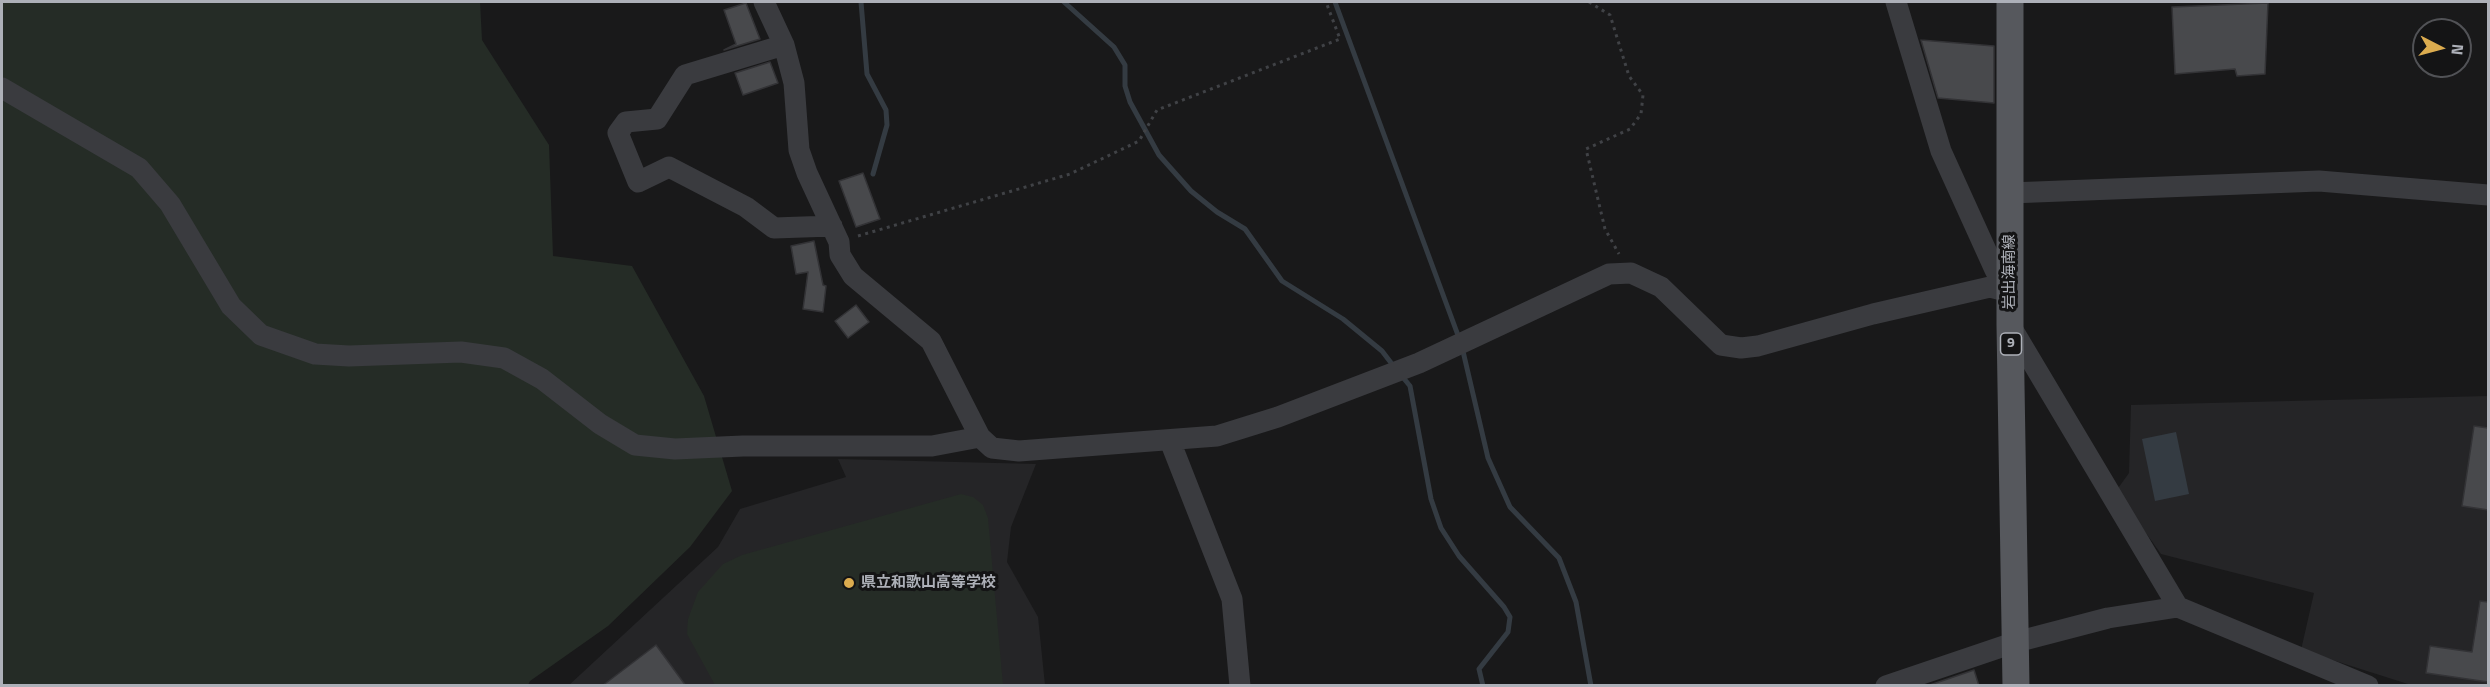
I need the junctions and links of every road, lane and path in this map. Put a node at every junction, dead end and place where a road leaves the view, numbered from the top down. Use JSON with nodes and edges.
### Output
{"nodes":[{"id":1,"x":764,"y":2,"type":"edge"},
{"id":2,"x":1326,"y":2,"type":"edge"},
{"id":3,"x":1589,"y":2,"type":"edge"},
{"id":4,"x":1896,"y":2,"type":"edge"},
{"id":5,"x":2010,"y":2,"type":"edge"},
{"id":6,"x":784,"y":45,"type":"junction"},
{"id":7,"x":2,"y":88,"type":"edge"},
{"id":8,"x":2010,"y":193,"type":"junction"},
{"id":9,"x":2488,"y":195,"type":"edge"},
{"id":10,"x":835,"y":234,"type":"junction"},
{"id":11,"x":1631,"y":273,"type":"junction"},
{"id":12,"x":2010,"y":292,"type":"junction"},
{"id":13,"x":2010,"y":325,"type":"junction"},
{"id":14,"x":980,"y":437,"type":"junction"},
{"id":15,"x":1170,"y":441,"type":"junction"},
{"id":16,"x":2178,"y":607,"type":"junction"},
{"id":17,"x":2016,"y":642,"type":"junction"},
{"id":18,"x":1240,"y":686,"type":"edge"},
{"id":19,"x":1886,"y":686,"type":"edge"},
{"id":20,"x":2016,"y":686,"type":"edge"},
{"id":21,"x":2368,"y":686,"type":"edge"}],
"edges":[{"from":1,"to":6,"type":"street"},
{"from":2,"to":10,"type":"path"},
{"from":3,"to":11,"type":"path"},
{"from":4,"to":12,"type":"street"},
{"from":5,"to":8,"type":"main road","name":"岩出海南線","number":"9"},
{"from":6,"to":10,"type":"street"},
{"from":6,"to":10,"type":"street"},
{"from":7,"to":14,"type":"street"},
{"from":8,"to":9,"type":"street"},
{"from":8,"to":12,"type":"main road","name":"岩出海南線","number":"9"},
{"from":10,"to":14,"type":"street"},
{"from":11,"to":12,"type":"street"},
{"from":11,"to":15,"type":"street"},
{"from":12,"to":13,"type":"main road","name":"岩出海南線","number":"9"},
{"from":13,"to":16,"type":"street"},
{"from":13,"to":17,"type":"main road","name":"岩出海南線","number":"9"},
{"from":14,"to":15,"type":"street"},
{"from":15,"to":18,"type":"street"},
{"from":16,"to":17,"type":"street"},
{"from":16,"to":21,"type":"street"},
{"from":17,"to":19,"type":"street"},
{"from":17,"to":20,"type":"main road","name":"岩出海南線","number":"9"}]}
